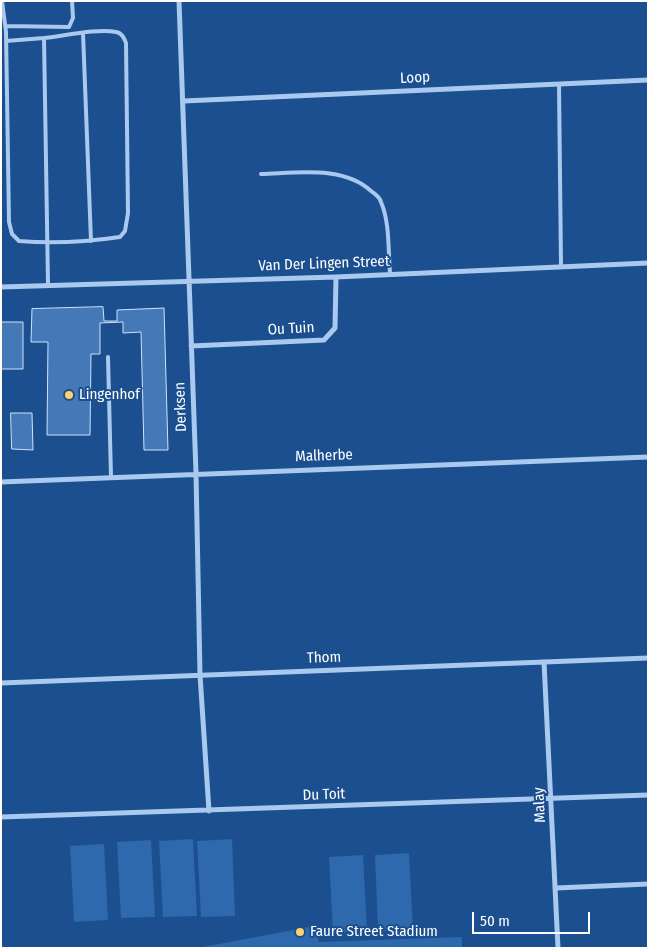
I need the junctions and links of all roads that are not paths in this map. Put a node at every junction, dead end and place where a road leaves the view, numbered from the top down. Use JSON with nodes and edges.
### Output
{"nodes":[{"id":1,"x":2,"y":1,"type":"edge"},
{"id":2,"x":72,"y":1,"type":"edge"},
{"id":3,"x":179,"y":1,"type":"edge"},
{"id":4,"x":6,"y":26,"type":"junction"},
{"id":5,"x":84,"y":33,"type":"junction"},
{"id":6,"x":44,"y":38,"type":"junction"},
{"id":7,"x":6,"y":41,"type":"junction"},
{"id":8,"x":648,"y":80,"type":"edge"},
{"id":9,"x":559,"y":84,"type":"junction"},
{"id":10,"x":184,"y":102,"type":"junction"},
{"id":11,"x":261,"y":174,"type":"dead end"},
{"id":12,"x":91,"y":242,"type":"junction"},
{"id":13,"x":48,"y":243,"type":"junction"},
{"id":14,"x":648,"y":263,"type":"edge"},
{"id":15,"x":561,"y":266,"type":"junction"},
{"id":16,"x":390,"y":274,"type":"junction"},
{"id":17,"x":336,"y":277,"type":"junction"},
{"id":18,"x":190,"y":281,"type":"junction"},
{"id":19,"x":48,"y":284,"type":"junction"},
{"id":20,"x":1,"y":287,"type":"edge"},
{"id":21,"x":191,"y":346,"type":"junction"},
{"id":22,"x":108,"y":356,"type":"dead end"},
{"id":23,"x":648,"y":458,"type":"edge"},
{"id":24,"x":196,"y":473,"type":"junction"},
{"id":25,"x":111,"y":477,"type":"junction"},
{"id":26,"x":1,"y":482,"type":"edge"},
{"id":27,"x":648,"y":658,"type":"edge"},
{"id":28,"x":544,"y":662,"type":"junction"},
{"id":29,"x":200,"y":675,"type":"junction"},
{"id":30,"x":1,"y":683,"type":"edge"},
{"id":31,"x":648,"y":795,"type":"edge"},
{"id":32,"x":552,"y":799,"type":"junction"},
{"id":33,"x":209,"y":811,"type":"junction"},
{"id":34,"x":1,"y":817,"type":"edge"},
{"id":35,"x":648,"y":884,"type":"edge"},
{"id":36,"x":556,"y":888,"type":"junction"},
{"id":37,"x":558,"y":948,"type":"edge"}],
"edges":[{"from":1,"to":4,"type":"lane"},
{"from":2,"to":4,"type":"lane"},
{"from":3,"to":10,"type":"street","name":"Derksen"},
{"from":4,"to":7,"type":"lane"},
{"from":5,"to":6,"type":"lane"},
{"from":5,"to":12,"type":"lane"},
{"from":5,"to":12,"type":"lane"},
{"from":6,"to":7,"type":"lane"},
{"from":6,"to":13,"type":"lane"},
{"from":7,"to":13,"type":"lane"},
{"from":8,"to":9,"type":"street","name":"Loop"},
{"from":9,"to":10,"type":"street","name":"Loop"},
{"from":9,"to":15,"type":"lane"},
{"from":10,"to":18,"type":"street","name":"Derksen"},
{"from":11,"to":16,"type":"lane"},
{"from":12,"to":13,"type":"lane"},
{"from":13,"to":19,"type":"lane"},
{"from":14,"to":15,"type":"street","name":"Van Der Lingen Street"},
{"from":15,"to":16,"type":"street","name":"Van Der Lingen Street"},
{"from":16,"to":17,"type":"street","name":"Van Der Lingen Street"},
{"from":17,"to":18,"type":"street","name":"Van Der Lingen Street"},
{"from":17,"to":21,"type":"street","name":"Ou Tuin"},
{"from":18,"to":19,"type":"street","name":"Van Der Lingen Street"},
{"from":18,"to":21,"type":"street","name":"Derksen"},
{"from":19,"to":20,"type":"street","name":"Van Der Lingen Street"},
{"from":21,"to":24,"type":"street","name":"Derksen"},
{"from":22,"to":25,"type":"lane"},
{"from":23,"to":24,"type":"street","name":"Malherbe"},
{"from":24,"to":25,"type":"street","name":"Malherbe"},
{"from":24,"to":29,"type":"street","name":"Derksen"},
{"from":25,"to":26,"type":"street","name":"Malherbe"},
{"from":27,"to":28,"type":"street","name":"Thom"},
{"from":28,"to":29,"type":"street","name":"Thom"},
{"from":28,"to":32,"type":"street","name":"Malay"},
{"from":29,"to":30,"type":"street","name":"Thom"},
{"from":29,"to":33,"type":"street","name":"Derksen"},
{"from":31,"to":32,"type":"street","name":"Du Toit"},
{"from":32,"to":33,"type":"street","name":"Du Toit"},
{"from":32,"to":36,"type":"street","name":"Malay"},
{"from":33,"to":34,"type":"street","name":"Du Toit"},
{"from":35,"to":36,"type":"street"},
{"from":36,"to":37,"type":"street","name":"Malay"}]}
